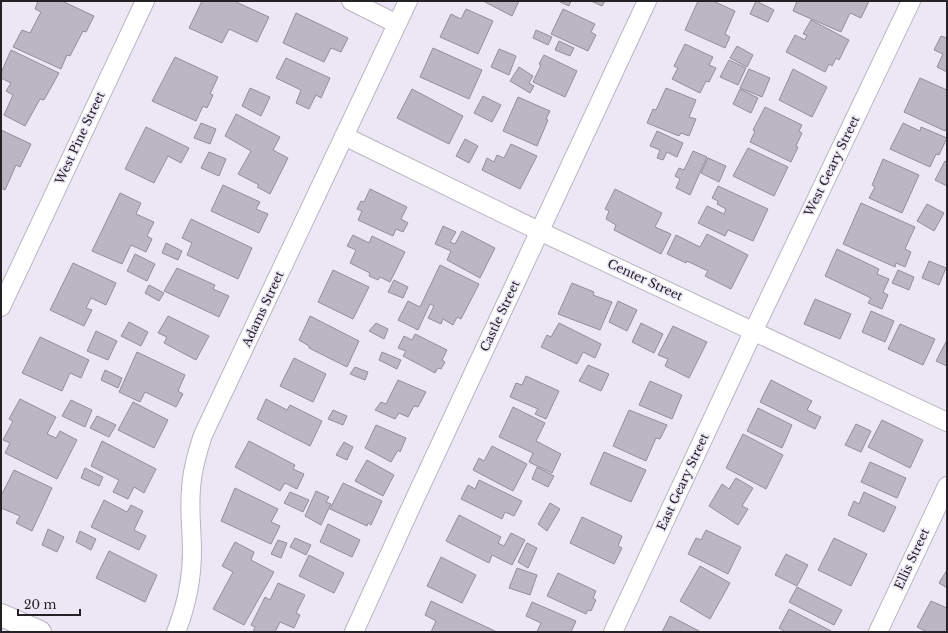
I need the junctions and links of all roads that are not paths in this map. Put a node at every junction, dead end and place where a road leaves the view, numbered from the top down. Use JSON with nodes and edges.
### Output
{"nodes":[{"id":1,"x":145,"y":1,"type":"edge"},
{"id":2,"x":351,"y":1,"type":"edge"},
{"id":3,"x":408,"y":1,"type":"edge"},
{"id":4,"x":648,"y":1,"type":"edge"},
{"id":5,"x":911,"y":1,"type":"edge"},
{"id":6,"x":397,"y":24,"type":"junction"},
{"id":7,"x":344,"y":136,"type":"junction"},
{"id":8,"x":539,"y":230,"type":"junction"},
{"id":9,"x":1,"y":307,"type":"edge"},
{"id":10,"x":753,"y":332,"type":"junction"},
{"id":11,"x":947,"y":422,"type":"edge"},
{"id":12,"x":947,"y":486,"type":"edge"},
{"id":13,"x":1,"y":615,"type":"edge"},
{"id":14,"x":40,"y":632,"type":"edge"},
{"id":15,"x":176,"y":632,"type":"edge"},
{"id":16,"x":354,"y":632,"type":"edge"},
{"id":17,"x":613,"y":632,"type":"edge"},
{"id":18,"x":878,"y":632,"type":"edge"}],
"edges":[{"from":1,"to":9,"type":"street","name":"West Pine Street"},
{"from":2,"to":6,"type":"street"},
{"from":3,"to":6,"type":"street","name":"Adams Street"},
{"from":4,"to":8,"type":"street","name":"Castle Street"},
{"from":5,"to":10,"type":"street","name":"West Geary Street"},
{"from":6,"to":7,"type":"street","name":"Adams Street"},
{"from":7,"to":8,"type":"street","name":"Center Street"},
{"from":7,"to":15,"type":"street","name":"Adams Street"},
{"from":8,"to":10,"type":"street","name":"Center Street"},
{"from":8,"to":16,"type":"street","name":"Castle Street"},
{"from":10,"to":11,"type":"street","name":"Center Street"},
{"from":10,"to":17,"type":"street","name":"East Geary Street"},
{"from":12,"to":18,"type":"street","name":"Ellis Street"},
{"from":13,"to":14,"type":"main road"}]}
